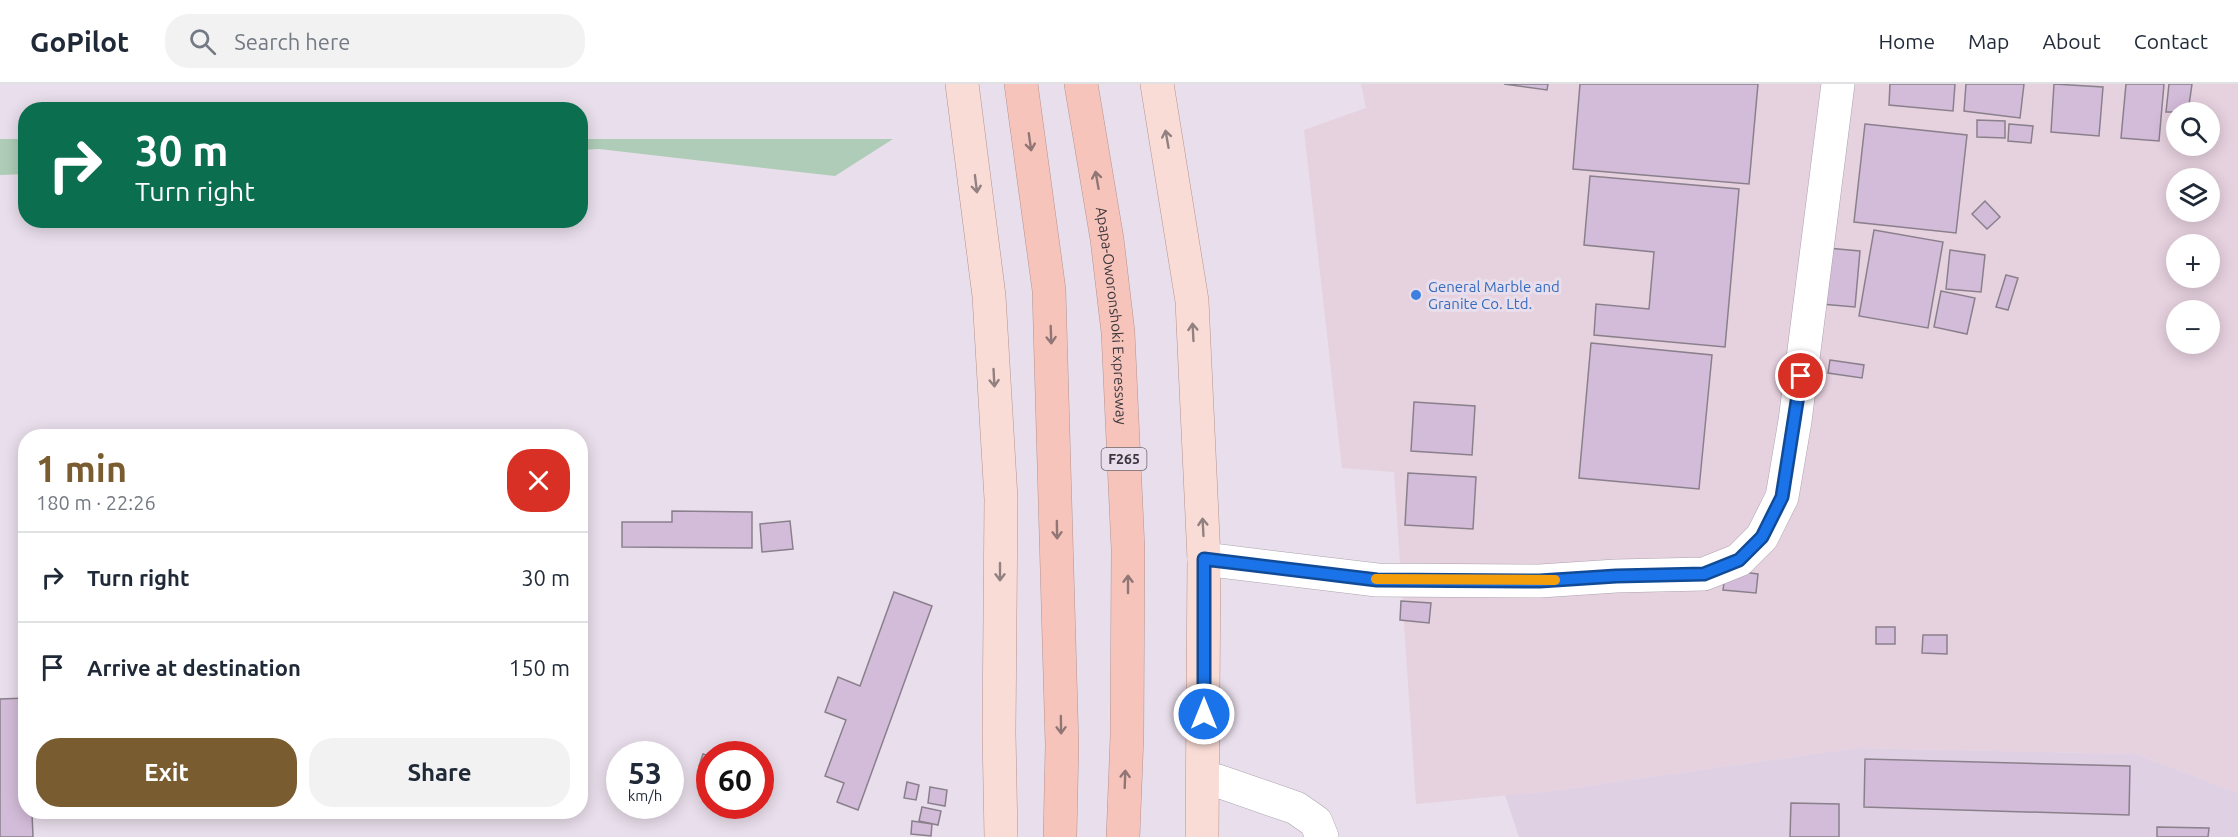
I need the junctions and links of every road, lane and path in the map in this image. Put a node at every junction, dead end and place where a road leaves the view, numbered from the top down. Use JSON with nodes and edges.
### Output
{"nodes":[{"id":1,"x":962,"y":84,"type":"edge"},
{"id":2,"x":1021,"y":84,"type":"edge"},
{"id":3,"x":1157,"y":84,"type":"edge"},
{"id":4,"x":1838,"y":84,"type":"edge"},
{"id":5,"x":1081,"y":85,"type":"edge"},
{"id":6,"x":1204,"y":559,"type":"junction"},
{"id":7,"x":999,"y":733,"type":"junction"},
{"id":8,"x":1204,"y":780,"type":"junction"},
{"id":9,"x":985,"y":837,"type":"edge"},
{"id":10,"x":1001,"y":837,"type":"edge"},
{"id":11,"x":1060,"y":837,"type":"edge"},
{"id":12,"x":1123,"y":837,"type":"edge"},
{"id":13,"x":1202,"y":837,"type":"edge"},
{"id":14,"x":1322,"y":837,"type":"edge"}],
"edges":[{"from":1,"to":7,"type":"main road","one_way":true},
{"from":2,"to":11,"type":"highway","one_way":true},
{"from":6,"to":3,"type":"main road","one_way":true},
{"from":4,"to":6,"type":"street"},
{"from":12,"to":5,"type":"highway","name":"Apapa-Oworonshoki Expressway","number":"F265","one_way":true},
{"from":6,"to":8,"type":"main road"},
{"from":7,"to":9,"type":"main road"},
{"from":7,"to":10,"type":"main road"},
{"from":8,"to":13,"type":"main road"},
{"from":8,"to":14,"type":"street"}]}
